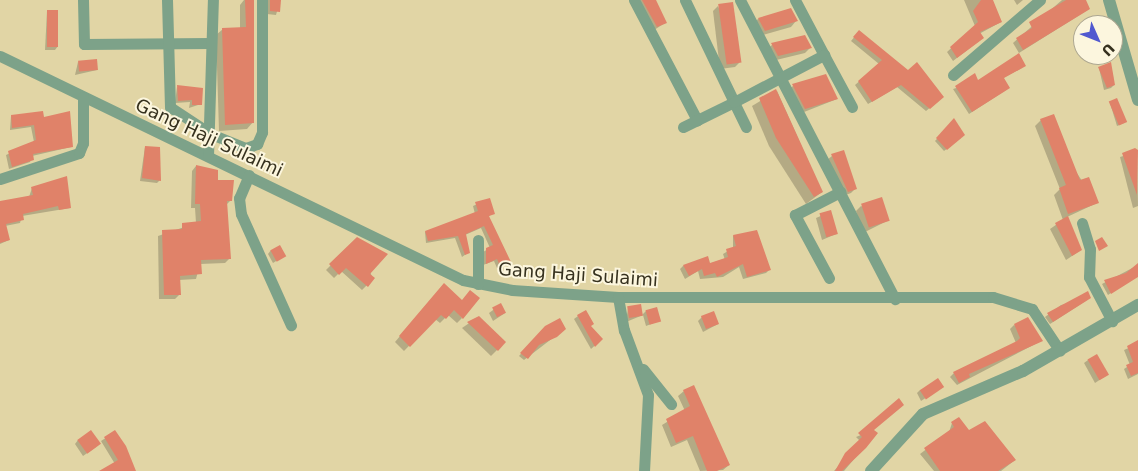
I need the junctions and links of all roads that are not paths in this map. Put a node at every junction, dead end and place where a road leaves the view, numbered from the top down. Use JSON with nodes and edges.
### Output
{"nodes":[{"id":1,"x":83,"y":0,"type":"edge"},
{"id":2,"x":167,"y":0,"type":"edge"},
{"id":3,"x":213,"y":0,"type":"edge"},
{"id":4,"x":262,"y":0,"type":"edge"},
{"id":5,"x":634,"y":0,"type":"edge"},
{"id":6,"x":685,"y":0,"type":"edge"},
{"id":7,"x":740,"y":0,"type":"edge"},
{"id":8,"x":795,"y":0,"type":"edge"},
{"id":9,"x":1040,"y":0,"type":"edge"},
{"id":10,"x":1109,"y":0,"type":"edge"},
{"id":11,"x":211,"y":42,"type":"junction"},
{"id":12,"x":168,"y":43,"type":"junction"},
{"id":13,"x":824,"y":55,"type":"junction"},
{"id":14,"x":0,"y":56,"type":"edge"},
{"id":15,"x":953,"y":75,"type":"dead end"},
{"id":16,"x":778,"y":78,"type":"junction"},
{"id":17,"x":82,"y":97,"type":"junction"},
{"id":18,"x":1138,"y":100,"type":"edge"},
{"id":19,"x":734,"y":102,"type":"junction"},
{"id":20,"x":852,"y":107,"type":"dead end"},
{"id":21,"x":697,"y":120,"type":"junction"},
{"id":22,"x":683,"y":127,"type":"dead end"},
{"id":23,"x":746,"y":127,"type":"dead end"},
{"id":24,"x":211,"y":134,"type":"junction"},
{"id":25,"x":208,"y":156,"type":"junction"},
{"id":26,"x":248,"y":175,"type":"junction"},
{"id":27,"x":0,"y":179,"type":"edge"},
{"id":28,"x":840,"y":192,"type":"junction"},
{"id":29,"x":1082,"y":224,"type":"dead end"},
{"id":30,"x":478,"y":240,"type":"dead end"},
{"id":31,"x":829,"y":278,"type":"dead end"},
{"id":32,"x":478,"y":284,"type":"junction"},
{"id":33,"x":618,"y":298,"type":"junction"},
{"id":34,"x":895,"y":300,"type":"junction"},
{"id":35,"x":1138,"y":305,"type":"edge"},
{"id":36,"x":1112,"y":321,"type":"junction"},
{"id":37,"x":290,"y":325,"type":"dead end"},
{"id":38,"x":1060,"y":351,"type":"junction"},
{"id":39,"x":636,"y":360,"type":"junction"},
{"id":40,"x":671,"y":404,"type":"dead end"},
{"id":41,"x":644,"y":471,"type":"edge"},
{"id":42,"x":870,"y":471,"type":"edge"}],
"edges":[{"from":1,"to":12,"type":"street"},
{"from":2,"to":12,"type":"street"},
{"from":3,"to":11,"type":"street"},
{"from":4,"to":24,"type":"street"},
{"from":5,"to":21,"type":"street"},
{"from":6,"to":19,"type":"street"},
{"from":7,"to":16,"type":"street"},
{"from":8,"to":13,"type":"street"},
{"from":9,"to":15,"type":"street"},
{"from":10,"to":18,"type":"street"},
{"from":11,"to":12,"type":"street"},
{"from":11,"to":24,"type":"street"},
{"from":12,"to":24,"type":"street"},
{"from":13,"to":16,"type":"street"},
{"from":13,"to":20,"type":"street"},
{"from":14,"to":17,"type":"street","name":"Gang Haji Sulaimi"},
{"from":16,"to":19,"type":"street"},
{"from":16,"to":28,"type":"street"},
{"from":17,"to":25,"type":"street","name":"Gang Haji Sulaimi"},
{"from":17,"to":27,"type":"street"},
{"from":19,"to":21,"type":"street"},
{"from":19,"to":23,"type":"street"},
{"from":21,"to":22,"type":"street"},
{"from":24,"to":25,"type":"street"},
{"from":25,"to":26,"type":"street","name":"Gang Haji Sulaimi"},
{"from":26,"to":32,"type":"street","name":"Gang Haji Sulaimi"},
{"from":26,"to":37,"type":"street"},
{"from":28,"to":31,"type":"street"},
{"from":28,"to":34,"type":"street"},
{"from":29,"to":36,"type":"street"},
{"from":30,"to":32,"type":"street"},
{"from":32,"to":33,"type":"street","name":"Gang Haji Sulaimi"},
{"from":33,"to":34,"type":"street","name":"Gang Haji Sulaimi"},
{"from":33,"to":39,"type":"street"},
{"from":34,"to":38,"type":"street","name":"Gang Haji Sulaimi"},
{"from":35,"to":36,"type":"street"},
{"from":36,"to":38,"type":"street"},
{"from":38,"to":42,"type":"street"},
{"from":39,"to":40,"type":"street"},
{"from":39,"to":41,"type":"street"}]}
